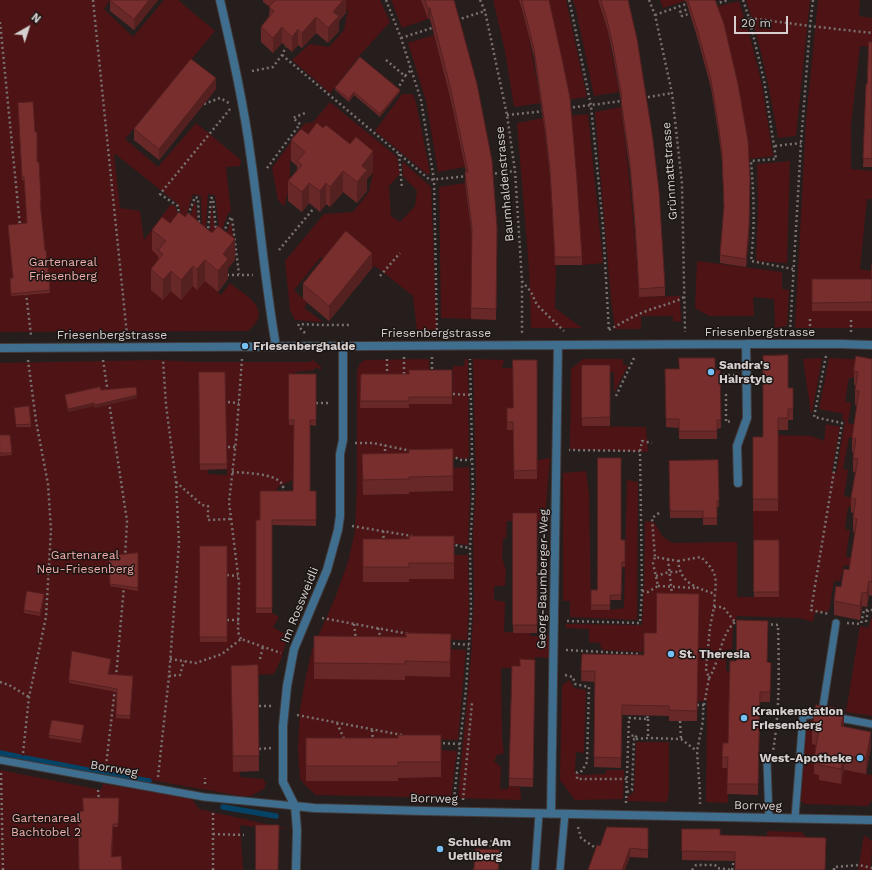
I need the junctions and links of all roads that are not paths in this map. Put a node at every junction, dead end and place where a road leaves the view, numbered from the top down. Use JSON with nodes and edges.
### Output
{"nodes":[{"id":1,"x":220,"y":0,"type":"edge"},
{"id":2,"x":746,"y":344,"type":"junction"},
{"id":3,"x":558,"y":345,"type":"junction"},
{"id":4,"x":872,"y":345,"type":"edge"},
{"id":5,"x":276,"y":346,"type":"junction"},
{"id":6,"x":343,"y":346,"type":"junction"},
{"id":7,"x":0,"y":348,"type":"edge"},
{"id":8,"x":738,"y":483,"type":"dead end"},
{"id":9,"x":836,"y":624,"type":"edge"},
{"id":10,"x":845,"y":719,"type":"edge"},
{"id":11,"x":872,"y":724,"type":"edge"},
{"id":12,"x":1,"y":760,"type":"edge"},
{"id":13,"x":767,"y":762,"type":"road end"},
{"id":14,"x":295,"y":806,"type":"junction"},
{"id":15,"x":539,"y":814,"type":"junction"},
{"id":16,"x":551,"y":814,"type":"junction"},
{"id":17,"x":565,"y":814,"type":"junction"},
{"id":18,"x":769,"y":818,"type":"junction"},
{"id":19,"x":795,"y":818,"type":"junction"},
{"id":20,"x":872,"y":820,"type":"edge"},
{"id":21,"x":296,"y":870,"type":"edge"},
{"id":22,"x":534,"y":870,"type":"edge"},
{"id":23,"x":560,"y":870,"type":"edge"}],
"edges":[{"from":1,"to":5,"type":"street"},
{"from":2,"to":3,"type":"street","name":"Friesenbergstrasse"},
{"from":2,"to":4,"type":"street","name":"Friesenbergstrasse"},
{"from":2,"to":8,"type":"street"},
{"from":3,"to":6,"type":"street","name":"Friesenbergstrasse"},
{"from":3,"to":16,"type":"street","name":"Georg-Baumberger-Weg"},
{"from":5,"to":6,"type":"street","name":"Friesenbergstrasse"},
{"from":5,"to":7,"type":"street","name":"Friesenbergstrasse"},
{"from":6,"to":14,"type":"street","name":"Im Rossweidli"},
{"from":9,"to":19,"type":"lane"},
{"from":10,"to":11,"type":"lane"},
{"from":12,"to":14,"type":"lane","name":"Borrweg"},
{"from":13,"to":18,"type":"lane"},
{"from":14,"to":15,"type":"street","name":"Borrweg"},
{"from":14,"to":21,"type":"street","name":"Im Rossweidli"},
{"from":15,"to":16,"type":"street","name":"Borrweg"},
{"from":15,"to":22,"type":"lane"},
{"from":16,"to":17,"type":"street","name":"Borrweg"},
{"from":17,"to":18,"type":"street","name":"Borrweg"},
{"from":17,"to":23,"type":"lane"},
{"from":18,"to":19,"type":"street","name":"Borrweg"},
{"from":19,"to":20,"type":"street","name":"Borrweg"}]}
